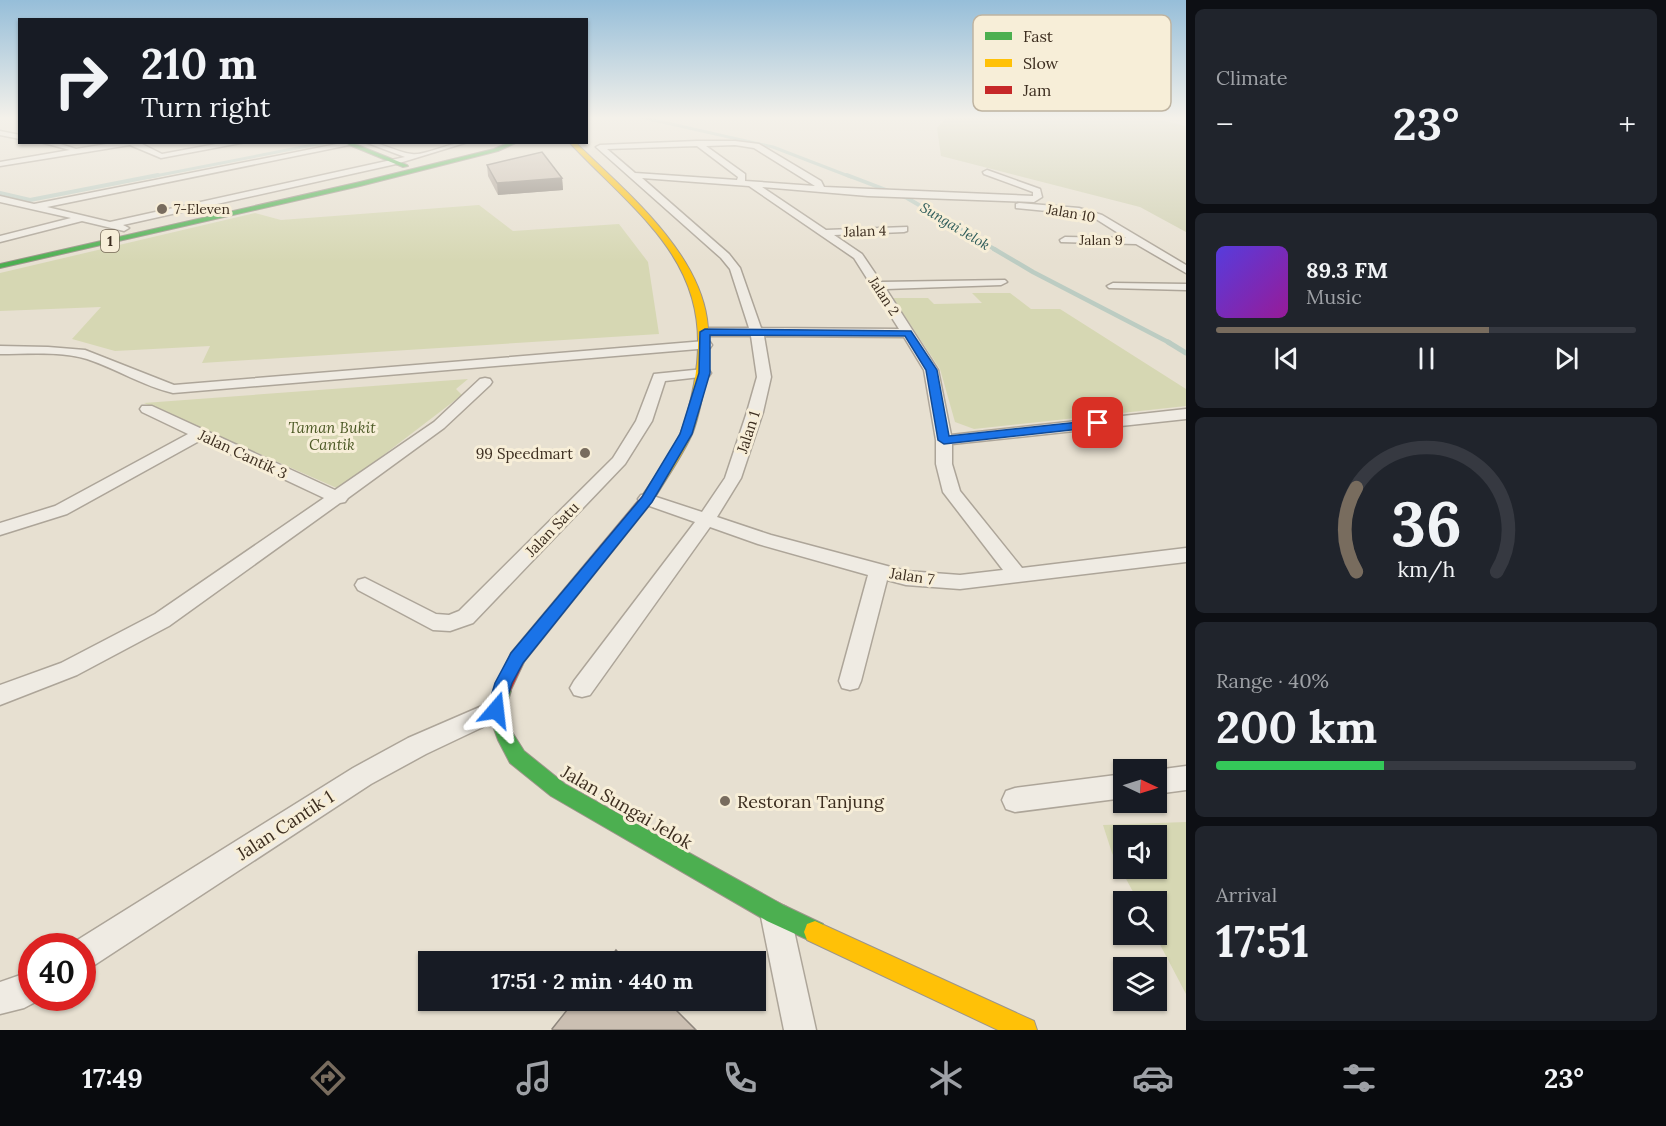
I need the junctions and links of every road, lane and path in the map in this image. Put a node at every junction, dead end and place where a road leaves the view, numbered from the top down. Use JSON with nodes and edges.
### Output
{"nodes":[{"id":1,"x":239,"y":165,"type":"edge"},
{"id":2,"x":391,"y":165,"type":"edge"},
{"id":3,"x":393,"y":165,"type":"edge"},
{"id":4,"x":406,"y":165,"type":"edge"},
{"id":5,"x":437,"y":165,"type":"edge"},
{"id":6,"x":593,"y":165,"type":"edge"},
{"id":7,"x":621,"y":165,"type":"edge"},
{"id":8,"x":727,"y":165,"type":"edge"},
{"id":9,"x":788,"y":165,"type":"edge"},
{"id":10,"x":987,"y":172,"type":"dead end"},
{"id":11,"x":636,"y":175,"type":"junction"},
{"id":12,"x":605,"y":177,"type":"junction"},
{"id":13,"x":360,"y":184,"type":"junction"},
{"id":14,"x":746,"y":184,"type":"junction"},
{"id":15,"x":821,"y":189,"type":"junction"},
{"id":16,"x":0,"y":200,"type":"edge"},
{"id":17,"x":978,"y":202,"type":"dead end"},
{"id":18,"x":34,"y":207,"type":"junction"},
{"id":19,"x":84,"y":218,"type":"junction"},
{"id":20,"x":113,"y":224,"type":"junction"},
{"id":21,"x":129,"y":230,"type":"junction"},
{"id":22,"x":904,"y":230,"type":"dead end"},
{"id":23,"x":825,"y":233,"type":"junction"},
{"id":24,"x":0,"y":239,"type":"edge"},
{"id":25,"x":1065,"y":240,"type":"dead end"},
{"id":26,"x":1137,"y":241,"type":"junction"},
{"id":27,"x":0,"y":260,"type":"edge"},
{"id":28,"x":0,"y":266,"type":"edge"},
{"id":29,"x":1186,"y":270,"type":"edge"},
{"id":30,"x":1001,"y":282,"type":"dead end"},
{"id":31,"x":878,"y":286,"type":"junction"},
{"id":32,"x":1113,"y":286,"type":"dead end"},
{"id":33,"x":1186,"y":287,"type":"edge"},
{"id":34,"x":756,"y":332,"type":"junction"},
{"id":35,"x":908,"y":333,"type":"junction"},
{"id":36,"x":705,"y":338,"type":"junction"},
{"id":37,"x":0,"y":350,"type":"edge"},
{"id":38,"x":704,"y":373,"type":"junction"},
{"id":39,"x":485,"y":382,"type":"dead end"},
{"id":40,"x":147,"y":409,"type":"dead end"},
{"id":41,"x":1186,"y":414,"type":"edge"},
{"id":42,"x":200,"y":434,"type":"junction"},
{"id":43,"x":944,"y":440,"type":"junction"},
{"id":44,"x":339,"y":498,"type":"junction"},
{"id":45,"x":647,"y":499,"type":"junction"},
{"id":46,"x":705,"y":521,"type":"junction"},
{"id":47,"x":0,"y":529,"type":"edge"},
{"id":48,"x":1186,"y":555,"type":"edge"},
{"id":49,"x":879,"y":571,"type":"junction"},
{"id":50,"x":1018,"y":576,"type":"junction"},
{"id":51,"x":365,"y":585,"type":"dead end"},
{"id":52,"x":850,"y":681,"type":"dead end"},
{"id":53,"x":582,"y":688,"type":"dead end"},
{"id":54,"x":0,"y":695,"type":"edge"},
{"id":55,"x":496,"y":710,"type":"junction"},
{"id":56,"x":1186,"y":778,"type":"edge"},
{"id":57,"x":1167,"y":781,"type":"edge"},
{"id":58,"x":1113,"y":787,"type":"edge"},
{"id":59,"x":1015,"y":800,"type":"dead end"},
{"id":60,"x":775,"y":913,"type":"junction"},
{"id":61,"x":96,"y":946,"type":"edge"},
{"id":62,"x":18,"y":994,"type":"edge"},
{"id":63,"x":0,"y":998,"type":"edge"},
{"id":64,"x":800,"y":1030,"type":"edge"},
{"id":65,"x":1025,"y":1030,"type":"edge"}],
"edges":[{"from":1,"to":18,"type":"street"},
{"from":2,"to":20,"type":"street"},
{"from":3,"to":21,"type":"main road","number":"1"},
{"from":4,"to":13,"type":"main road"},
{"from":5,"to":13,"type":"main road","number":"1"},
{"from":6,"to":12,"type":"main road"},
{"from":7,"to":11,"type":"street","name":"Jalan 1"},
{"from":8,"to":14,"type":"street"},
{"from":9,"to":15,"type":"street"},
{"from":10,"to":15,"type":"street"},
{"from":11,"to":12,"type":"street"},
{"from":11,"to":14,"type":"street"},
{"from":11,"to":34,"type":"street","name":"Jalan 1"},
{"from":12,"to":36,"type":"main road"},
{"from":13,"to":28,"type":"main road","number":"1"},
{"from":14,"to":15,"type":"street"},
{"from":14,"to":23,"type":"street","name":"Jalan 2"},
{"from":16,"to":18,"type":"street"},
{"from":17,"to":26,"type":"street","name":"Jalan 10"},
{"from":18,"to":19,"type":"street"},
{"from":19,"to":20,"type":"street"},
{"from":19,"to":24,"type":"street"},
{"from":20,"to":21,"type":"street"},
{"from":21,"to":27,"type":"main road","number":"1"},
{"from":22,"to":23,"type":"street","name":"Jalan 4"},
{"from":23,"to":31,"type":"street","name":"Jalan 2"},
{"from":25,"to":26,"type":"street","name":"Jalan 9"},
{"from":26,"to":29,"type":"street","name":"Jalan 10"},
{"from":30,"to":31,"type":"street"},
{"from":31,"to":35,"type":"street","name":"Jalan 2"},
{"from":32,"to":33,"type":"street"},
{"from":34,"to":35,"type":"street"},
{"from":34,"to":36,"type":"street"},
{"from":34,"to":46,"type":"street","name":"Jalan 1"},
{"from":35,"to":43,"type":"street","name":"Jalan 2"},
{"from":36,"to":37,"type":"street"},
{"from":36,"to":38,"type":"main road"},
{"from":38,"to":45,"type":"main road"},
{"from":38,"to":51,"type":"street","name":"Jalan Satu"},
{"from":39,"to":44,"type":"street"},
{"from":40,"to":42,"type":"street","name":"Jalan Cantik 3"},
{"from":41,"to":43,"type":"street"},
{"from":42,"to":44,"type":"street","name":"Jalan Cantik 3"},
{"from":42,"to":47,"type":"street"},
{"from":43,"to":50,"type":"street","name":"Jalan 2"},
{"from":44,"to":54,"type":"street"},
{"from":45,"to":46,"type":"street","name":"Jalan 7"},
{"from":45,"to":55,"type":"main road"},
{"from":46,"to":49,"type":"street","name":"Jalan 7"},
{"from":46,"to":53,"type":"street","name":"Jalan 1"},
{"from":48,"to":50,"type":"street","name":"Jalan 7"},
{"from":49,"to":50,"type":"street","name":"Jalan 7"},
{"from":49,"to":52,"type":"street"},
{"from":55,"to":60,"type":"main road","name":"Jalan Sungai Jelok"},
{"from":55,"to":61,"type":"street","name":"Jalan Cantik 1"},
{"from":56,"to":57,"type":"street"},
{"from":58,"to":59,"type":"street"},
{"from":60,"to":64,"type":"street"},
{"from":60,"to":65,"type":"main road","name":"Jalan Sungai Jelok"},
{"from":62,"to":63,"type":"street"}]}
